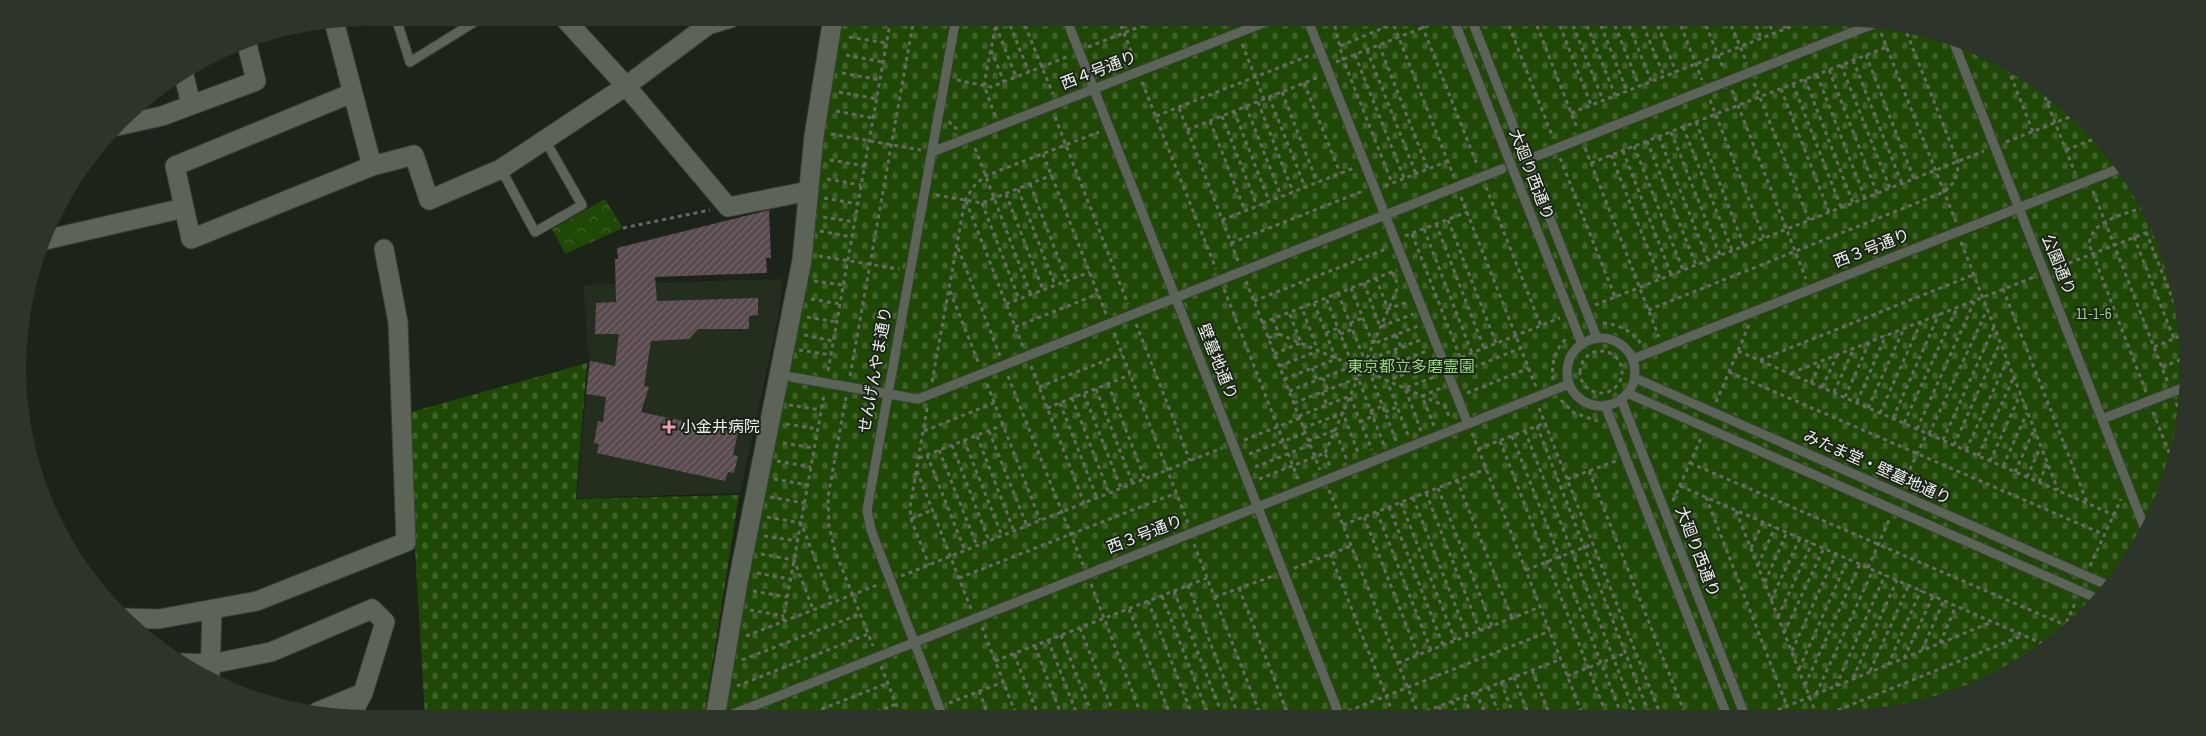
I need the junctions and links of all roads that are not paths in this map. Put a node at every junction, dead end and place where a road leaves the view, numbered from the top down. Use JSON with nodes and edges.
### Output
{"nodes":[{"id":1,"x":399,"y":26,"type":"edge"},
{"id":2,"x":469,"y":26,"type":"edge"},
{"id":3,"x":571,"y":26,"type":"edge"},
{"id":4,"x":699,"y":26,"type":"edge"},
{"id":5,"x":832,"y":26,"type":"edge"},
{"id":6,"x":955,"y":26,"type":"edge"},
{"id":7,"x":1069,"y":26,"type":"edge"},
{"id":8,"x":1255,"y":26,"type":"edge"},
{"id":9,"x":1310,"y":26,"type":"edge"},
{"id":10,"x":1453,"y":26,"type":"edge"},
{"id":11,"x":1474,"y":26,"type":"edge"},
{"id":12,"x":336,"y":28,"type":"edge"},
{"id":13,"x":1874,"y":28,"type":"edge"},
{"id":14,"x":1955,"y":47,"type":"edge"},
{"id":15,"x":248,"y":48,"type":"edge"},
{"id":16,"x":185,"y":80,"type":"edge"},
{"id":17,"x":626,"y":86,"type":"junction"},
{"id":18,"x":1094,"y":89,"type":"junction"},
{"id":19,"x":352,"y":93,"type":"junction"},
{"id":20,"x":191,"y":105,"type":"junction"},
{"id":21,"x":1511,"y":119,"type":"junction"},
{"id":22,"x":129,"y":123,"type":"edge"},
{"id":23,"x":1496,"y":125,"type":"junction"},
{"id":24,"x":544,"y":140,"type":"junction"},
{"id":25,"x":932,"y":152,"type":"junction"},
{"id":26,"x":1537,"y":156,"type":"dead end"},
{"id":27,"x":372,"y":166,"type":"junction"},
{"id":28,"x":501,"y":169,"type":"junction"},
{"id":29,"x":1502,"y":170,"type":"dead end"},
{"id":30,"x":2116,"y":170,"type":"edge"},
{"id":31,"x":816,"y":194,"type":"junction"},
{"id":32,"x":184,"y":208,"type":"junction"},
{"id":33,"x":2019,"y":208,"type":"junction"},
{"id":34,"x":1385,"y":215,"type":"junction"},
{"id":35,"x":51,"y":239,"type":"edge"},
{"id":36,"x":384,"y":249,"type":"dead end"},
{"id":37,"x":1175,"y":298,"type":"junction"},
{"id":38,"x":1597,"y":338,"type":"junction"},
{"id":39,"x":1582,"y":344,"type":"junction"},
{"id":40,"x":1633,"y":359,"type":"junction"},
{"id":41,"x":791,"y":377,"type":"dead end"},
{"id":42,"x":1635,"y":378,"type":"junction"},
{"id":43,"x":1569,"y":384,"type":"junction"},
{"id":44,"x":2179,"y":389,"type":"edge"},
{"id":45,"x":887,"y":393,"type":"junction"},
{"id":46,"x":1624,"y":396,"type":"junction"},
{"id":47,"x":1606,"y":405,"type":"junction"},
{"id":48,"x":2102,"y":419,"type":"junction"},
{"id":49,"x":1472,"y":427,"type":"junction"},
{"id":50,"x":1771,"y":438,"type":"junction"},
{"id":51,"x":1764,"y":453,"type":"junction"},
{"id":52,"x":1891,"y":490,"type":"junction"},
{"id":53,"x":1884,"y":506,"type":"junction"},
{"id":54,"x":1258,"y":507,"type":"junction"},
{"id":55,"x":2143,"y":523,"type":"edge"},
{"id":56,"x":1670,"y":526,"type":"junction"},
{"id":57,"x":1655,"y":532,"type":"junction"},
{"id":58,"x":2009,"y":542,"type":"junction"},
{"id":59,"x":2002,"y":557,"type":"junction"},
{"id":60,"x":2103,"y":583,"type":"edge"},
{"id":61,"x":2092,"y":596,"type":"edge"},
{"id":62,"x":212,"y":611,"type":"junction"},
{"id":63,"x":135,"y":618,"type":"edge"},
{"id":64,"x":1714,"y":637,"type":"junction"},
{"id":65,"x":914,"y":642,"type":"junction"},
{"id":66,"x":1698,"y":643,"type":"junction"},
{"id":67,"x":210,"y":670,"type":"edge"},
{"id":68,"x":363,"y":693,"type":"junction"},
{"id":69,"x":328,"y":707,"type":"edge"},
{"id":70,"x":354,"y":709,"type":"edge"},
{"id":71,"x":725,"y":710,"type":"edge"},
{"id":72,"x":740,"y":710,"type":"edge"},
{"id":73,"x":944,"y":710,"type":"edge"},
{"id":74,"x":1337,"y":710,"type":"edge"},
{"id":75,"x":1725,"y":710,"type":"edge"},
{"id":76,"x":1743,"y":710,"type":"edge"}],
"edges":[{"from":1,"to":2,"type":"lane"},
{"from":3,"to":17,"type":"street"},
{"from":4,"to":17,"type":"street"},
{"from":5,"to":31,"type":"street"},
{"from":6,"to":25,"type":"lane","name":"せんげんやま通り"},
{"from":7,"to":18,"type":"lane","name":"壁墓地通り"},
{"from":8,"to":18,"type":"lane","name":"西４号通り"},
{"from":9,"to":34,"type":"lane"},
{"from":10,"to":23,"type":"lane","name":"大廻り西通り"},
{"from":11,"to":21,"type":"lane","name":"大廻り西通り"},
{"from":12,"to":19,"type":"street"},
{"from":13,"to":26,"type":"lane"},
{"from":14,"to":33,"type":"lane","name":"公園通り"},
{"from":15,"to":20,"type":"street"},
{"from":16,"to":20,"type":"street"},
{"from":17,"to":24,"type":"street"},
{"from":17,"to":31,"type":"street"},
{"from":18,"to":25,"type":"lane","name":"西４号通り"},
{"from":18,"to":37,"type":"lane","name":"壁墓地通り"},
{"from":19,"to":27,"type":"street"},
{"from":19,"to":32,"type":"street"},
{"from":20,"to":22,"type":"street"},
{"from":21,"to":23,"type":"lane"},
{"from":21,"to":38,"type":"lane","name":"大廻り西通り"},
{"from":23,"to":39,"type":"lane","name":"大廻り西通り"},
{"from":24,"to":28,"type":"street"},
{"from":24,"to":28,"type":"lane"},
{"from":25,"to":45,"type":"lane","name":"せんげんやま通り"},
{"from":27,"to":28,"type":"street"},
{"from":27,"to":32,"type":"street"},
{"from":29,"to":34,"type":"lane"},
{"from":30,"to":33,"type":"lane","name":"西３号通り"},
{"from":31,"to":71,"type":"street"},
{"from":32,"to":35,"type":"street"},
{"from":33,"to":40,"type":"lane","name":"西３号通り"},
{"from":33,"to":48,"type":"lane","name":"公園通り"},
{"from":34,"to":37,"type":"lane"},
{"from":34,"to":49,"type":"lane"},
{"from":36,"to":62,"type":"street"},
{"from":37,"to":45,"type":"lane"},
{"from":37,"to":54,"type":"lane","name":"壁墓地通り"},
{"from":38,"to":39,"type":"lane"},
{"from":38,"to":40,"type":"lane"},
{"from":39,"to":43,"type":"lane"},
{"from":40,"to":42,"type":"lane"},
{"from":41,"to":45,"type":"lane"},
{"from":42,"to":46,"type":"lane"},
{"from":42,"to":50,"type":"lane","name":"みたま堂・壁墓地通り"},
{"from":43,"to":47,"type":"lane"},
{"from":43,"to":49,"type":"lane","name":"西３号通り"},
{"from":44,"to":48,"type":"lane"},
{"from":45,"to":65,"type":"lane","name":"せんげんやま通り"},
{"from":46,"to":47,"type":"lane"},
{"from":46,"to":51,"type":"lane","name":"みたま堂・壁墓地通り"},
{"from":46,"to":56,"type":"lane","name":"大廻り西通り"},
{"from":47,"to":57,"type":"lane","name":"大廻り西通り"},
{"from":48,"to":55,"type":"lane","name":"公園通り"},
{"from":49,"to":54,"type":"lane","name":"西３号通り"},
{"from":50,"to":51,"type":"lane"},
{"from":50,"to":52,"type":"lane","name":"みたま堂・壁墓地通り"},
{"from":51,"to":53,"type":"lane","name":"みたま堂・壁墓地通り"},
{"from":52,"to":53,"type":"lane"},
{"from":52,"to":58,"type":"lane","name":"みたま堂・壁墓地通り"},
{"from":53,"to":59,"type":"lane","name":"みたま堂・壁墓地通り"},
{"from":54,"to":65,"type":"lane","name":"西３号通り"},
{"from":54,"to":74,"type":"lane","name":"壁墓地通り"},
{"from":56,"to":57,"type":"lane"},
{"from":56,"to":64,"type":"lane","name":"大廻り西通り"},
{"from":57,"to":66,"type":"lane","name":"大廻り西通り"},
{"from":58,"to":59,"type":"lane"},
{"from":58,"to":60,"type":"lane","name":"みたま堂・壁墓地通り"},
{"from":59,"to":61,"type":"lane","name":"みたま堂・壁墓地通り"},
{"from":62,"to":63,"type":"street"},
{"from":62,"to":67,"type":"street"},
{"from":64,"to":66,"type":"lane"},
{"from":64,"to":76,"type":"lane","name":"大廻り西通り"},
{"from":65,"to":72,"type":"lane","name":"西３号通り"},
{"from":65,"to":73,"type":"lane","name":"せんげんやま通り"},
{"from":66,"to":75,"type":"lane","name":"大廻り西通り"},
{"from":67,"to":68,"type":"street"},
{"from":68,"to":69,"type":"street"},
{"from":68,"to":70,"type":"street"}]}
